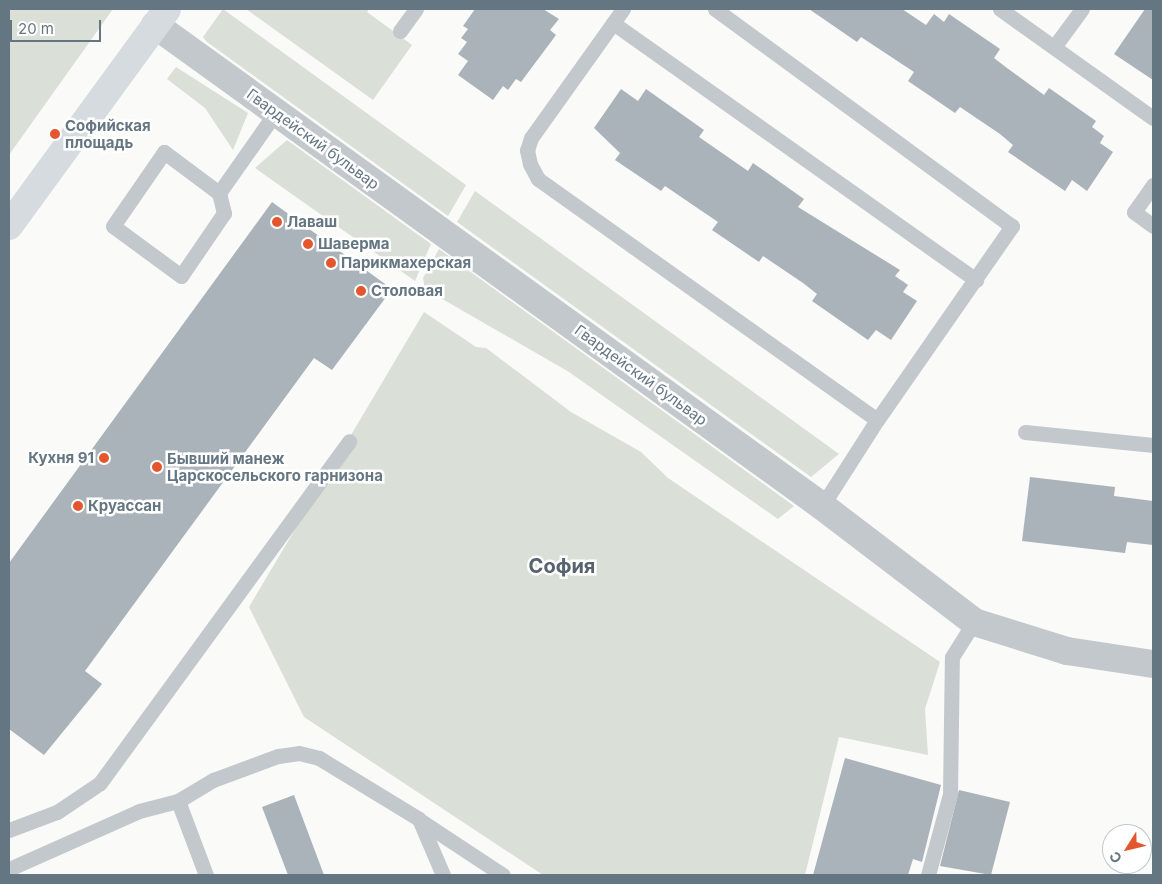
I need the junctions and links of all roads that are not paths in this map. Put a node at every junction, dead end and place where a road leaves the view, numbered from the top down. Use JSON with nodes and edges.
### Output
{"nodes":[{"id":1,"x":416,"y":9,"type":"edge"},
{"id":2,"x":622,"y":9,"type":"edge"},
{"id":3,"x":715,"y":9,"type":"edge"},
{"id":4,"x":1000,"y":9,"type":"edge"},
{"id":5,"x":1082,"y":9,"type":"edge"},
{"id":6,"x":161,"y":17,"type":"edge"},
{"id":7,"x":613,"y":23,"type":"junction"},
{"id":8,"x":400,"y":31,"type":"dead end"},
{"id":9,"x":1054,"y":47,"type":"junction"},
{"id":10,"x":276,"y":112,"type":"junction"},
{"id":11,"x":1153,"y":118,"type":"edge"},
{"id":12,"x":1153,"y":185,"type":"edge"},
{"id":13,"x":219,"y":193,"type":"junction"},
{"id":14,"x":9,"y":226,"type":"edge"},
{"id":15,"x":1153,"y":226,"type":"edge"},
{"id":16,"x":976,"y":280,"type":"junction"},
{"id":17,"x":877,"y":420,"type":"junction"},
{"id":18,"x":1025,"y":432,"type":"dead end"},
{"id":19,"x":349,"y":441,"type":"dead end"},
{"id":20,"x":1153,"y":445,"type":"edge"},
{"id":21,"x":822,"y":506,"type":"junction"},
{"id":22,"x":974,"y":622,"type":"junction"},
{"id":23,"x":1153,"y":664,"type":"edge"},
{"id":24,"x":178,"y":801,"type":"junction"},
{"id":25,"x":419,"y":819,"type":"junction"},
{"id":26,"x":9,"y":830,"type":"edge"},
{"id":27,"x":9,"y":869,"type":"edge"},
{"id":28,"x":206,"y":875,"type":"edge"},
{"id":29,"x":443,"y":875,"type":"edge"},
{"id":30,"x":503,"y":875,"type":"edge"},
{"id":31,"x":928,"y":875,"type":"edge"}],
"edges":[{"from":1,"to":8,"type":"lane"},
{"from":2,"to":7,"type":"lane"},
{"from":3,"to":16,"type":"lane"},
{"from":4,"to":9,"type":"lane"},
{"from":5,"to":9,"type":"lane"},
{"from":6,"to":10,"type":"street","name":"Гвардейский бульвар"},
{"from":6,"to":14,"type":"street"},
{"from":7,"to":16,"type":"lane"},
{"from":7,"to":17,"type":"lane"},
{"from":9,"to":11,"type":"lane"},
{"from":10,"to":13,"type":"lane"},
{"from":10,"to":21,"type":"street","name":"Гвардейский бульвар"},
{"from":12,"to":15,"type":"lane"},
{"from":13,"to":13,"type":"lane"},
{"from":16,"to":17,"type":"lane"},
{"from":17,"to":21,"type":"lane"},
{"from":18,"to":20,"type":"lane"},
{"from":19,"to":26,"type":"lane"},
{"from":21,"to":22,"type":"street","name":"Гвардейский бульвар"},
{"from":22,"to":23,"type":"street","name":"Гвардейский бульвар"},
{"from":22,"to":31,"type":"lane"},
{"from":24,"to":25,"type":"lane"},
{"from":24,"to":27,"type":"lane"},
{"from":24,"to":28,"type":"lane"},
{"from":25,"to":29,"type":"lane"},
{"from":25,"to":30,"type":"lane"}]}
